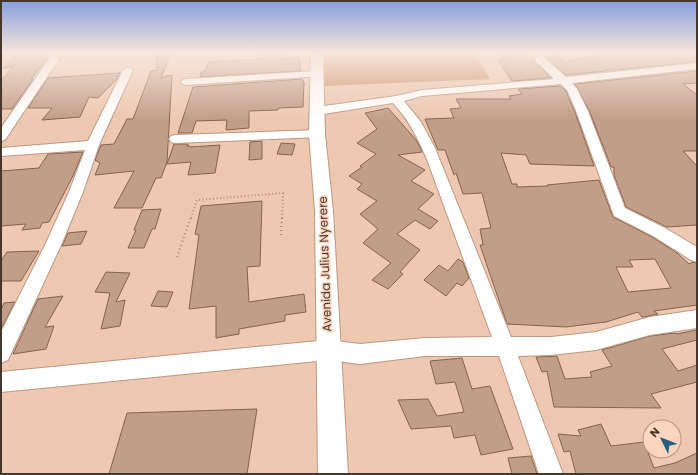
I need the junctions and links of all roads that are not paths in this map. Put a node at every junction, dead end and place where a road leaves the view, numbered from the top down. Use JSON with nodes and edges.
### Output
{"nodes":[{"id":1,"x":43,"y":75,"type":"edge"},
{"id":2,"x":126,"y":75,"type":"edge"},
{"id":3,"x":299,"y":75,"type":"edge"},
{"id":4,"x":318,"y":75,"type":"edge"},
{"id":5,"x":557,"y":75,"type":"edge"},
{"id":6,"x":615,"y":75,"type":"edge"},
{"id":7,"x":563,"y":81,"type":"junction"},
{"id":8,"x":185,"y":82,"type":"dead end"},
{"id":9,"x":396,"y":99,"type":"junction"},
{"id":10,"x":317,"y":111,"type":"junction"},
{"id":11,"x":317,"y":134,"type":"junction"},
{"id":12,"x":1,"y":137,"type":"edge"},
{"id":13,"x":175,"y":139,"type":"dead end"},
{"id":14,"x":93,"y":145,"type":"junction"},
{"id":15,"x":1,"y":152,"type":"edge"},
{"id":16,"x":697,"y":255,"type":"edge"},
{"id":17,"x":697,"y":319,"type":"edge"},
{"id":18,"x":504,"y":345,"type":"junction"},
{"id":19,"x":328,"y":350,"type":"junction"},
{"id":20,"x":1,"y":353,"type":"edge"},
{"id":21,"x":1,"y":382,"type":"edge"},
{"id":22,"x":334,"y":474,"type":"edge"},
{"id":23,"x":551,"y":474,"type":"edge"}],
"edges":[{"from":1,"to":12,"type":"street"},
{"from":2,"to":14,"type":"street"},
{"from":3,"to":8,"type":"street"},
{"from":4,"to":10,"type":"street","name":"Avenida Julius Nyerere"},
{"from":5,"to":7,"type":"street"},
{"from":6,"to":7,"type":"street"},
{"from":7,"to":9,"type":"street"},
{"from":7,"to":16,"type":"street"},
{"from":9,"to":10,"type":"street"},
{"from":9,"to":18,"type":"street"},
{"from":10,"to":11,"type":"street","name":"Avenida Julius Nyerere"},
{"from":11,"to":13,"type":"street"},
{"from":11,"to":19,"type":"street","name":"Avenida Julius Nyerere"},
{"from":14,"to":15,"type":"street"},
{"from":14,"to":20,"type":"street"},
{"from":17,"to":18,"type":"street"},
{"from":18,"to":19,"type":"street"},
{"from":18,"to":23,"type":"street"},
{"from":19,"to":21,"type":"street"},
{"from":19,"to":22,"type":"street","name":"Avenida Julius Nyerere"}]}
